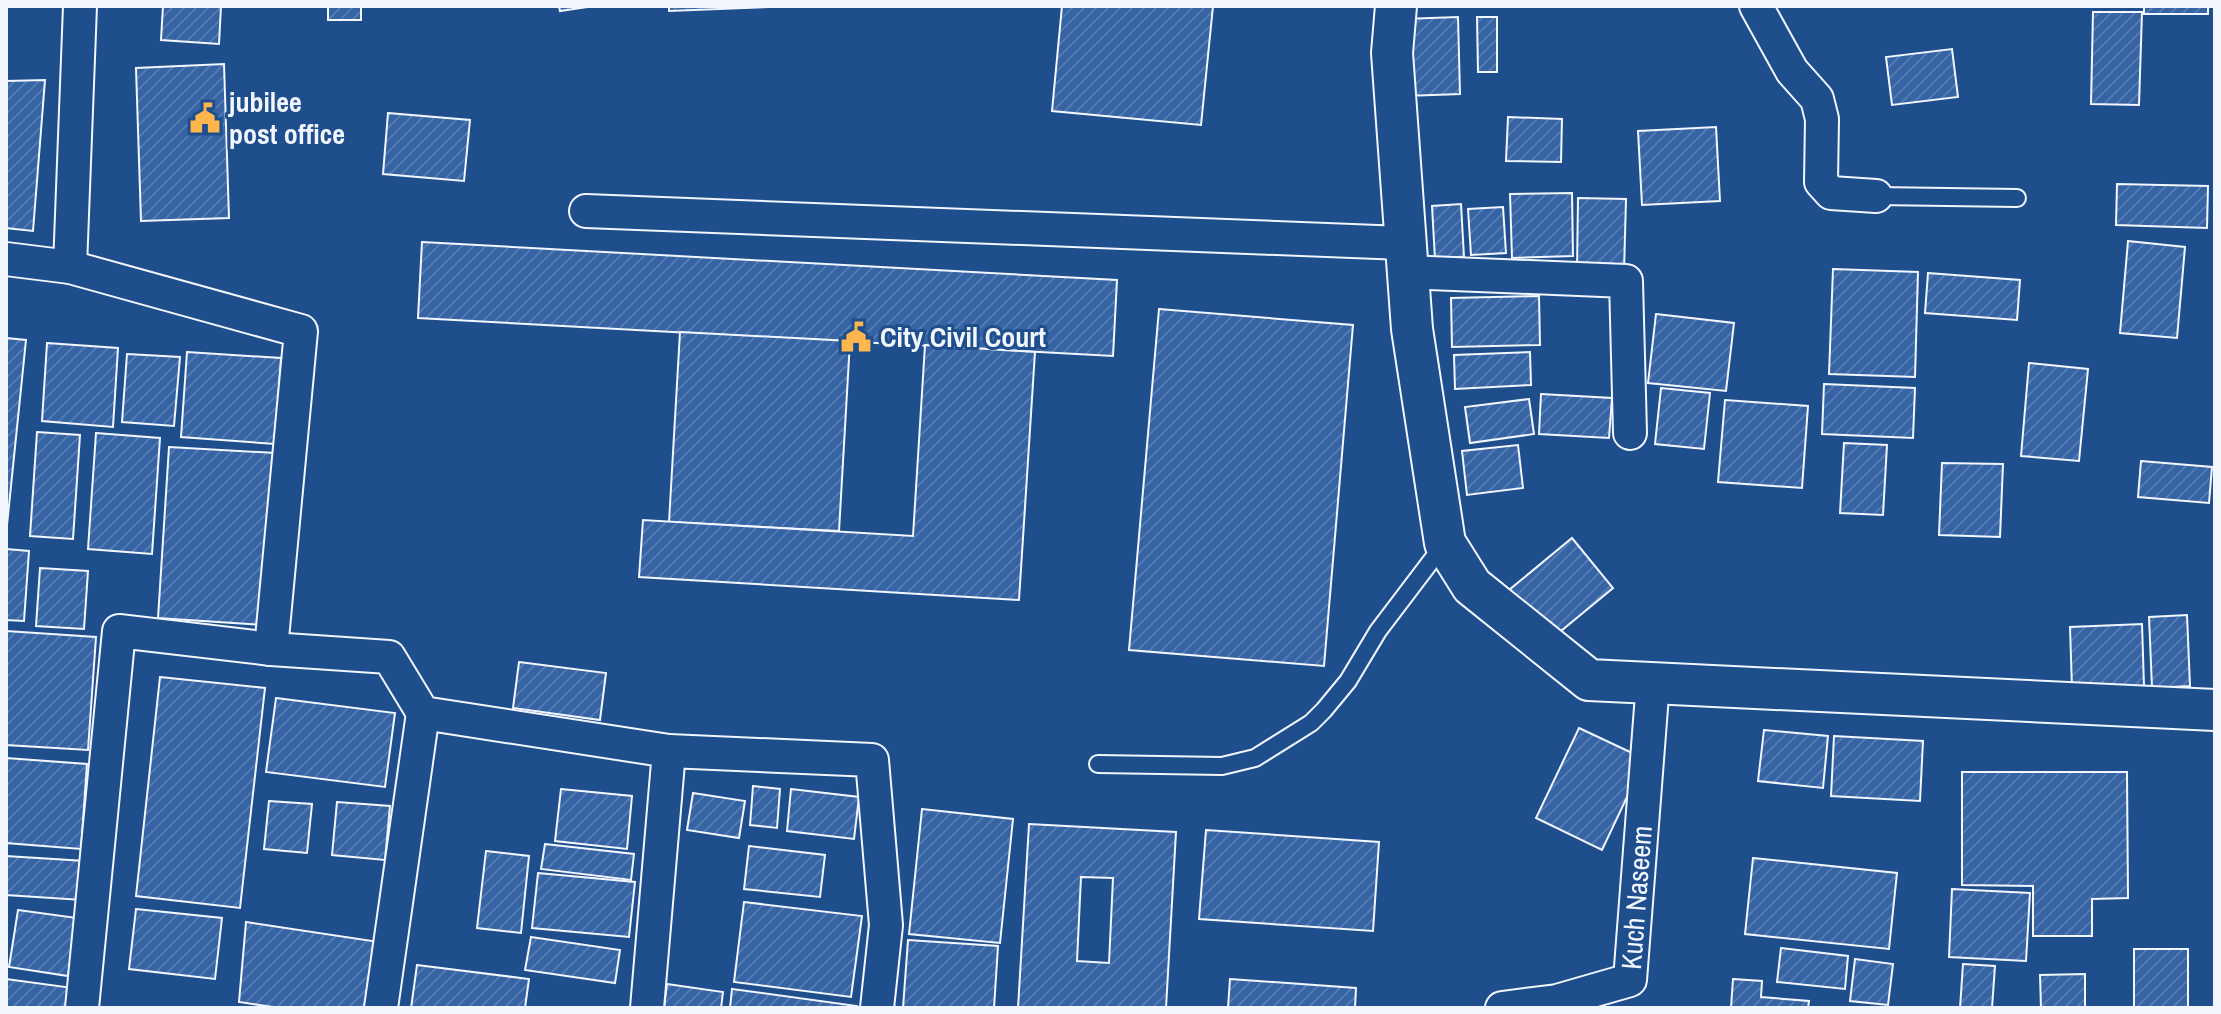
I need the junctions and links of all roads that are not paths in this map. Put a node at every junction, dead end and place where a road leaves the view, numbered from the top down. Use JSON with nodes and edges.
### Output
{"nodes":[{"id":1,"x":80,"y":6,"type":"edge"},
{"id":2,"x":1396,"y":6,"type":"edge"},
{"id":3,"x":1756,"y":6,"type":"edge"},
{"id":4,"x":1876,"y":196,"type":"joint"},
{"id":5,"x":2017,"y":198,"type":"dead end"},
{"id":6,"x":586,"y":211,"type":"dead end"},
{"id":7,"x":1404,"y":258,"type":"junction"},
{"id":8,"x":6,"y":259,"type":"edge"},
{"id":9,"x":70,"y":267,"type":"junction"},
{"id":10,"x":1630,"y":433,"type":"dead end"},
{"id":11,"x":1445,"y":543,"type":"junction"},
{"id":12,"x":271,"y":649,"type":"junction"},
{"id":13,"x":1653,"y":682,"type":"junction"},
{"id":14,"x":2215,"y":710,"type":"edge"},
{"id":15,"x":423,"y":713,"type":"junction"},
{"id":16,"x":669,"y":751,"type":"junction"},
{"id":17,"x":1098,"y":764,"type":"dead end"},
{"id":18,"x":82,"y":1008,"type":"edge"},
{"id":19,"x":381,"y":1008,"type":"edge"},
{"id":20,"x":647,"y":1008,"type":"edge"},
{"id":21,"x":877,"y":1008,"type":"edge"},
{"id":22,"x":1502,"y":1008,"type":"edge"}],
"edges":[{"from":1,"to":9,"type":"street"},
{"from":2,"to":7,"type":"street"},
{"from":3,"to":4,"type":"street"},
{"from":4,"to":5,"type":"lane"},
{"from":6,"to":7,"type":"street"},
{"from":7,"to":10,"type":"street"},
{"from":7,"to":11,"type":"street"},
{"from":8,"to":9,"type":"street"},
{"from":9,"to":12,"type":"street"},
{"from":11,"to":13,"type":"street"},
{"from":11,"to":17,"type":"lane"},
{"from":12,"to":15,"type":"street"},
{"from":12,"to":18,"type":"street"},
{"from":13,"to":14,"type":"street"},
{"from":13,"to":22,"type":"street","name":"Kuch Naseem"},
{"from":15,"to":16,"type":"street"},
{"from":15,"to":19,"type":"street"},
{"from":16,"to":20,"type":"street"},
{"from":16,"to":21,"type":"street"}]}
